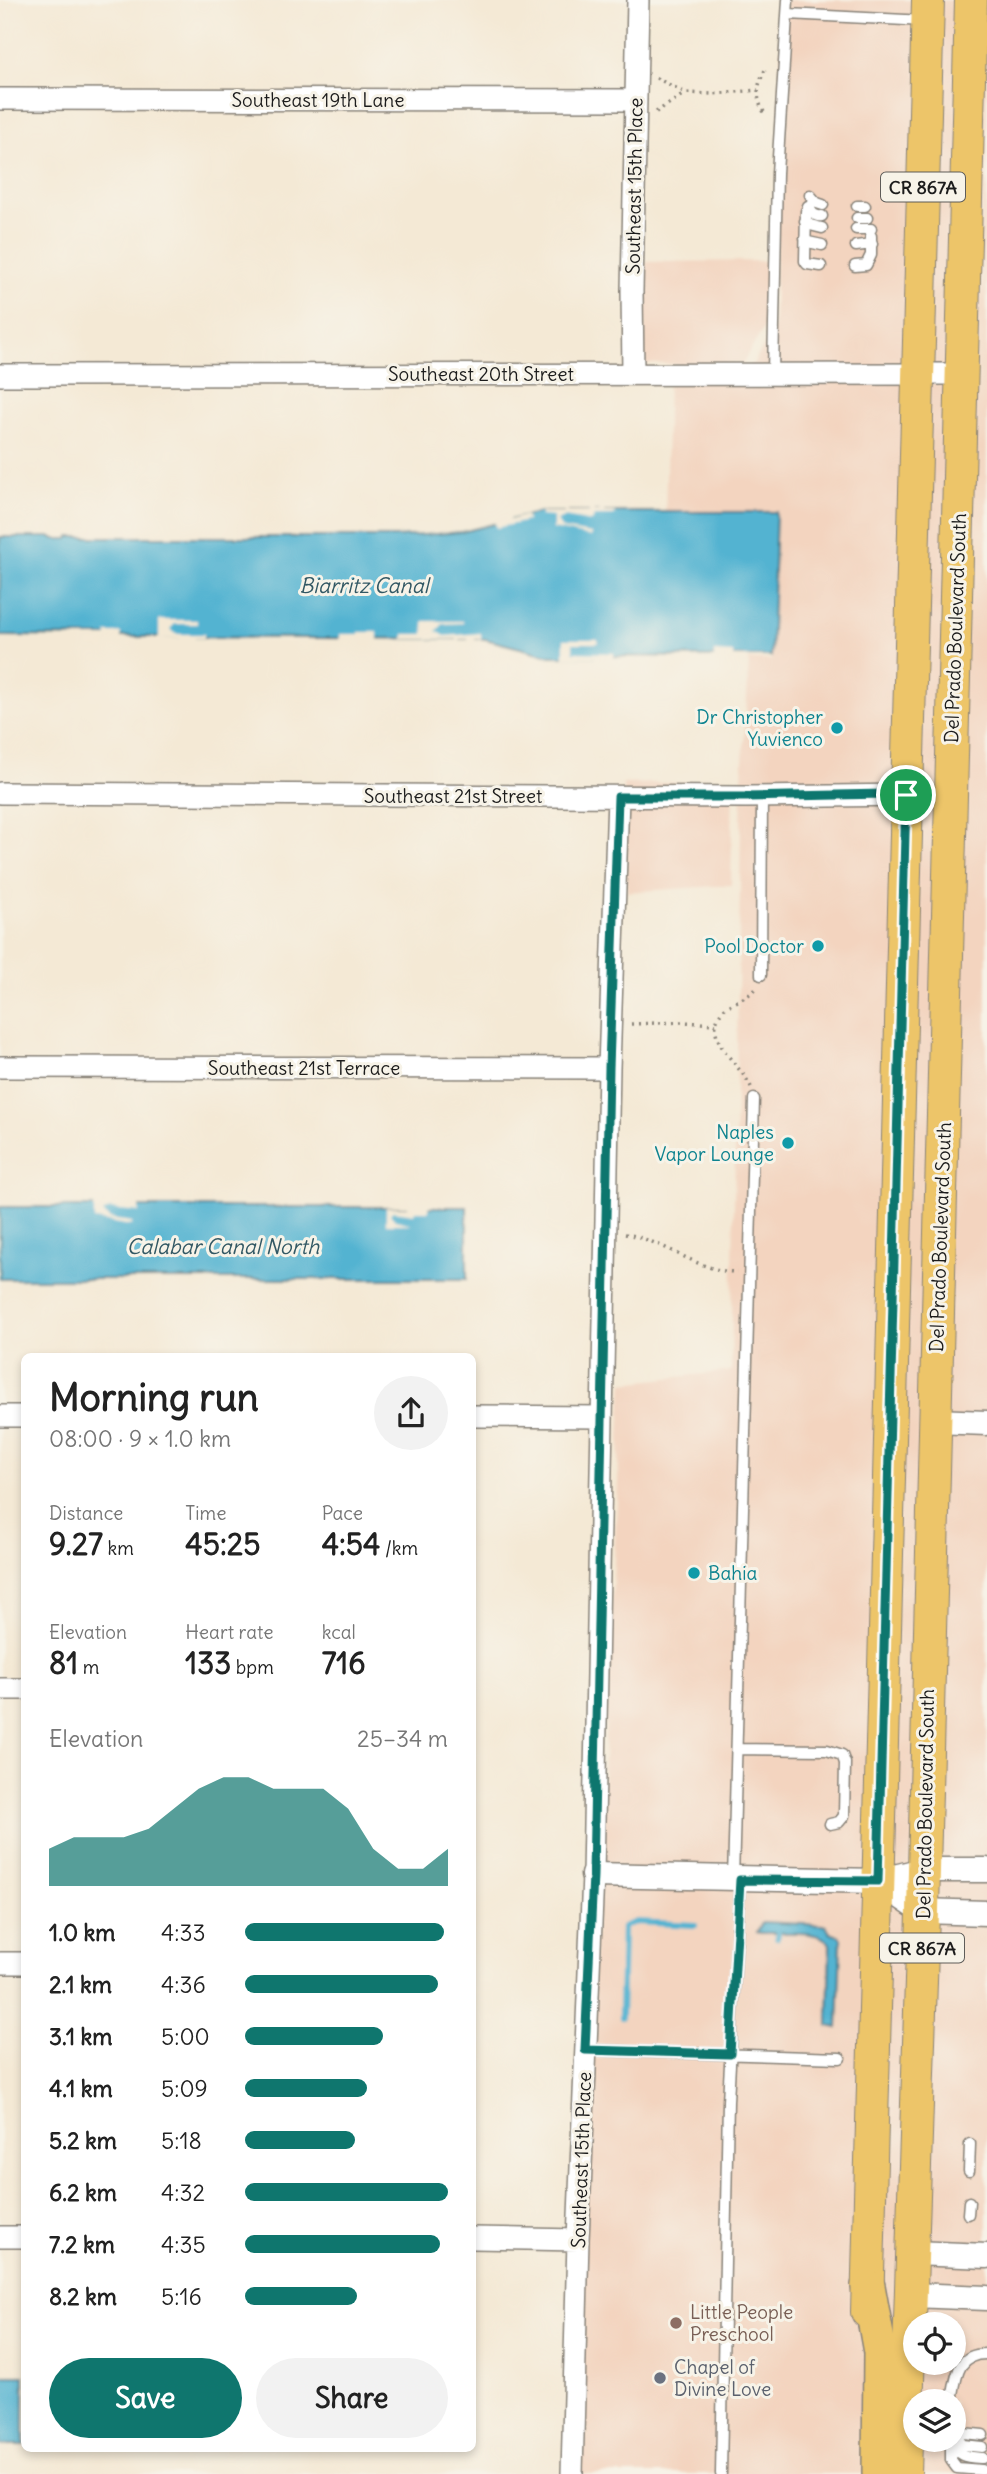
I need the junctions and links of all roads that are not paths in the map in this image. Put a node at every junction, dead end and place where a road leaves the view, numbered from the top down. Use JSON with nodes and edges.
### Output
{"nodes":[{"id":1,"x":638,"y":0,"type":"edge"},
{"id":2,"x":788,"y":0,"type":"edge"},
{"id":3,"x":971,"y":0,"type":"edge"},
{"id":4,"x":928,"y":10,"type":"edge"},
{"id":5,"x":788,"y":14,"type":"junction"},
{"id":6,"x":0,"y":99,"type":"edge"},
{"id":7,"x":636,"y":107,"type":"junction"},
{"id":8,"x":822,"y":216,"type":"dead end"},
{"id":9,"x":805,"y":238,"type":"junction"},
{"id":10,"x":822,"y":245,"type":"dead end"},
{"id":11,"x":856,"y":246,"type":"dead end"},
{"id":12,"x":821,"y":266,"type":"dead end"},
{"id":13,"x":855,"y":266,"type":"dead end"},
{"id":14,"x":633,"y":373,"type":"junction"},
{"id":15,"x":0,"y":374,"type":"edge"},
{"id":16,"x":773,"y":374,"type":"junction"},
{"id":17,"x":918,"y":374,"type":"junction"},
{"id":18,"x":962,"y":374,"type":"junction"},
{"id":19,"x":0,"y":793,"type":"edge"},
{"id":20,"x":906,"y":795,"type":"junction"},
{"id":21,"x":618,"y":797,"type":"junction"},
{"id":22,"x":762,"y":797,"type":"junction"},
{"id":23,"x":761,"y":975,"type":"road end"},
{"id":24,"x":946,"y":1017,"type":"junction"},
{"id":25,"x":0,"y":1067,"type":"edge"},
{"id":26,"x":609,"y":1068,"type":"junction"},
{"id":27,"x":754,"y":1099,"type":"road end"},
{"id":28,"x":897,"y":1208,"type":"junction"},
{"id":29,"x":0,"y":1416,"type":"edge"},
{"id":30,"x":21,"y":1416,"type":"edge"},
{"id":31,"x":476,"y":1416,"type":"edge"},
{"id":32,"x":601,"y":1417,"type":"junction"},
{"id":33,"x":934,"y":1421,"type":"junction"},
{"id":34,"x":987,"y":1423,"type":"edge"},
{"id":35,"x":0,"y":1689,"type":"edge"},
{"id":36,"x":21,"y":1689,"type":"edge"},
{"id":37,"x":737,"y":1749,"type":"junction"},
{"id":38,"x":830,"y":1824,"type":"dead end"},
{"id":39,"x":923,"y":1870,"type":"junction"},
{"id":40,"x":987,"y":1870,"type":"edge"},
{"id":41,"x":593,"y":1875,"type":"junction"},
{"id":42,"x":736,"y":1880,"type":"junction"},
{"id":43,"x":878,"y":1881,"type":"junction"},
{"id":44,"x":922,"y":1912,"type":"junction"},
{"id":45,"x":987,"y":1913,"type":"edge"},
{"id":46,"x":0,"y":1963,"type":"edge"},
{"id":47,"x":21,"y":1963,"type":"edge"},
{"id":48,"x":585,"y":2050,"type":"junction"},
{"id":49,"x":730,"y":2054,"type":"junction"},
{"id":50,"x":841,"y":2058,"type":"dead end"},
{"id":51,"x":970,"y":2144,"type":"dead end"},
{"id":52,"x":970,"y":2171,"type":"dead end"},
{"id":53,"x":0,"y":2237,"type":"edge"},
{"id":54,"x":21,"y":2237,"type":"edge"},
{"id":55,"x":476,"y":2238,"type":"edge"},
{"id":56,"x":578,"y":2239,"type":"junction"},
{"id":57,"x":913,"y":2253,"type":"junction"},
{"id":58,"x":987,"y":2256,"type":"edge"},
{"id":59,"x":868,"y":2286,"type":"junction"},
{"id":60,"x":912,"y":2295,"type":"junction"},
{"id":61,"x":987,"y":2298,"type":"edge"},
{"id":62,"x":987,"y":2354,"type":"edge"},
{"id":63,"x":954,"y":2389,"type":"edge"},
{"id":64,"x":966,"y":2433,"type":"edge"},
{"id":65,"x":983,"y":2435,"type":"dead end"},
{"id":66,"x":951,"y":2452,"type":"edge"},
{"id":67,"x":958,"y":2452,"type":"edge"},
{"id":68,"x":982,"y":2452,"type":"dead end"},
{"id":69,"x":982,"y":2470,"type":"dead end"},
{"id":70,"x":572,"y":2474,"type":"edge"},
{"id":71,"x":721,"y":2474,"type":"edge"},
{"id":72,"x":863,"y":2474,"type":"edge"},
{"id":73,"x":879,"y":2474,"type":"edge"},
{"id":74,"x":905,"y":2474,"type":"edge"}],
"edges":[{"from":1,"to":7,"type":"street","name":"Southeast 15th Place"},
{"from":2,"to":5,"type":"lane"},
{"from":3,"to":18,"type":"main road","name":"Del Prado Boulevard South","number":"CR 867A"},
{"from":4,"to":5,"type":"lane"},
{"from":4,"to":17,"type":"main road","number":"CR 867A"},
{"from":5,"to":16,"type":"lane"},
{"from":6,"to":7,"type":"street","name":"Southeast 19th Lane"},
{"from":7,"to":14,"type":"street","name":"Southeast 15th Place"},
{"from":8,"to":9,"type":"lane"},
{"from":9,"to":10,"type":"lane"},
{"from":9,"to":12,"type":"lane"},
{"from":11,"to":13,"type":"lane"},
{"from":14,"to":15,"type":"street","name":"Southeast 20th Street"},
{"from":14,"to":16,"type":"street","name":"Southeast 20th Street"},
{"from":16,"to":17,"type":"street","name":"Southeast 20th Street"},
{"from":17,"to":18,"type":"street","name":"Southeast 20th Street"},
{"from":17,"to":20,"type":"main road","number":"CR 867A"},
{"from":18,"to":24,"type":"main road","name":"Del Prado Boulevard South","number":"CR 867A"},
{"from":19,"to":21,"type":"street","name":"Southeast 21st Street"},
{"from":20,"to":22,"type":"street","name":"Southeast 21st Street"},
{"from":20,"to":24,"type":"main road"},
{"from":20,"to":28,"type":"main road","number":"CR 867A"},
{"from":21,"to":22,"type":"street","name":"Southeast 21st Street"},
{"from":21,"to":26,"type":"street","name":"Southeast 15th Place"},
{"from":22,"to":23,"type":"lane"},
{"from":24,"to":33,"type":"main road","name":"Del Prado Boulevard South","number":"CR 867A"},
{"from":25,"to":26,"type":"street","name":"Southeast 21st Terrace"},
{"from":26,"to":32,"type":"street","name":"Southeast 15th Place"},
{"from":27,"to":37,"type":"lane"},
{"from":28,"to":33,"type":"main road"},
{"from":28,"to":43,"type":"main road","number":"CR 867A"},
{"from":29,"to":30,"type":"street"},
{"from":31,"to":32,"type":"street"},
{"from":32,"to":41,"type":"street","name":"Southeast 15th Place"},
{"from":33,"to":34,"type":"street"},
{"from":33,"to":39,"type":"main road","name":"Del Prado Boulevard South","number":"CR 867A"},
{"from":35,"to":36,"type":"street"},
{"from":37,"to":38,"type":"lane"},
{"from":37,"to":42,"type":"lane"},
{"from":39,"to":40,"type":"street"},
{"from":39,"to":43,"type":"street"},
{"from":39,"to":44,"type":"main road","name":"Del Prado Boulevard South","number":"CR 867A"},
{"from":41,"to":42,"type":"street"},
{"from":41,"to":48,"type":"street","name":"Southeast 15th Place"},
{"from":42,"to":43,"type":"street"},
{"from":42,"to":49,"type":"lane"},
{"from":43,"to":44,"type":"street"},
{"from":43,"to":59,"type":"main road","number":"CR 867A"},
{"from":44,"to":45,"type":"street"},
{"from":44,"to":57,"type":"main road","name":"Del Prado Boulevard South","number":"CR 867A"},
{"from":46,"to":47,"type":"street"},
{"from":48,"to":49,"type":"lane"},
{"from":48,"to":56,"type":"street","name":"Southeast 15th Place"},
{"from":49,"to":50,"type":"lane"},
{"from":49,"to":71,"type":"lane"},
{"from":51,"to":52,"type":"lane"},
{"from":53,"to":54,"type":"street"},
{"from":55,"to":56,"type":"street"},
{"from":56,"to":70,"type":"street","name":"Southeast 15th Place"},
{"from":57,"to":58,"type":"street"},
{"from":57,"to":60,"type":"main road","name":"Del Prado Boulevard South","number":"CR 867A"},
{"from":59,"to":72,"type":"main road","number":"CR 867A"},
{"from":59,"to":73,"type":"highway"},
{"from":60,"to":61,"type":"street"},
{"from":60,"to":74,"type":"main road","name":"Del Prado Boulevard South","number":"CR 867A"},
{"from":62,"to":63,"type":"lane"},
{"from":64,"to":65,"type":"lane"},
{"from":66,"to":69,"type":"lane"},
{"from":67,"to":68,"type":"lane"}]}
